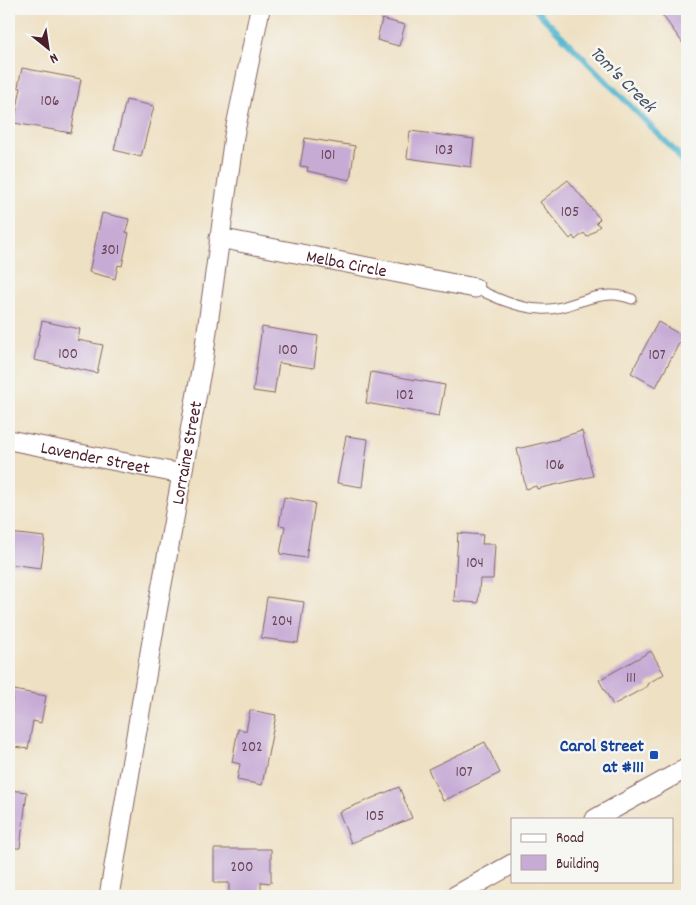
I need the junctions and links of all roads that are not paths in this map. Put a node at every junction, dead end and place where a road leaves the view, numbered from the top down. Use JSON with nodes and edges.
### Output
{"nodes":[{"id":1,"x":260,"y":9,"type":"edge"},
{"id":2,"x":219,"y":238,"type":"junction"},
{"id":3,"x":475,"y":288,"type":"joint"},
{"id":4,"x":632,"y":299,"type":"dead end"},
{"id":5,"x":9,"y":440,"type":"edge"},
{"id":6,"x":182,"y":474,"type":"junction"},
{"id":7,"x":687,"y":768,"type":"edge"},
{"id":8,"x":597,"y":818,"type":"edge"},
{"id":9,"x":511,"y":865,"type":"edge"},
{"id":10,"x":109,"y":896,"type":"edge"},
{"id":11,"x":454,"y":896,"type":"edge"}],
"edges":[{"from":1,"to":2,"type":"street","name":"Lorraine Street"},
{"from":2,"to":3,"type":"street","name":"Melba Circle"},
{"from":2,"to":6,"type":"street","name":"Lorraine Street"},
{"from":3,"to":4,"type":"lane"},
{"from":5,"to":6,"type":"street","name":"Lavender Street"},
{"from":6,"to":10,"type":"street","name":"Lorraine Street"},
{"from":7,"to":8,"type":"street"},
{"from":9,"to":11,"type":"street"}]}
